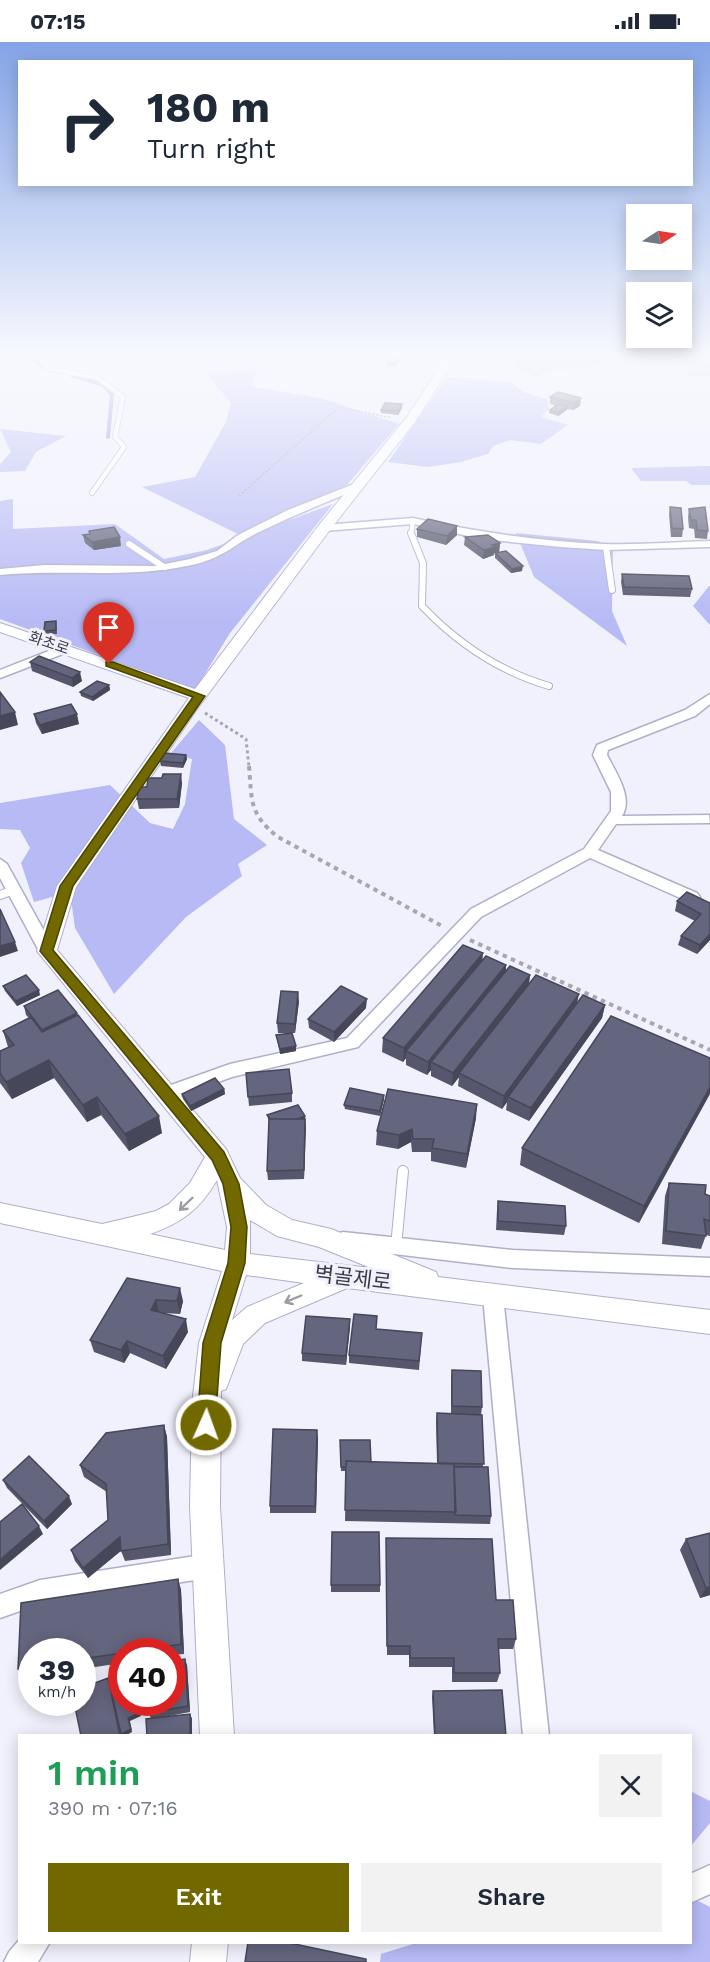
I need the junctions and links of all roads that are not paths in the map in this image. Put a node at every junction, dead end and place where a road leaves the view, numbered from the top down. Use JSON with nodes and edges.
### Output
{"nodes":[{"id":1,"x":120,"y":443,"type":"edge"},
{"id":2,"x":393,"y":443,"type":"edge"},
{"id":3,"x":359,"y":485,"type":"junction"},
{"id":4,"x":92,"y":493,"type":"dead end"},
{"id":5,"x":413,"y":521,"type":"junction"},
{"id":6,"x":324,"y":528,"type":"junction"},
{"id":7,"x":129,"y":544,"type":"dead end"},
{"id":8,"x":710,"y":544,"type":"edge"},
{"id":9,"x":606,"y":547,"type":"junction"},
{"id":10,"x":164,"y":567,"type":"junction"},
{"id":11,"x":0,"y":572,"type":"edge"},
{"id":12,"x":612,"y":590,"type":"dead end"},
{"id":13,"x":0,"y":627,"type":"edge"},
{"id":14,"x":64,"y":649,"type":"junction"},
{"id":15,"x":0,"y":674,"type":"edge"},
{"id":16,"x":549,"y":686,"type":"dead end"},
{"id":17,"x":710,"y":698,"type":"edge"},
{"id":18,"x":195,"y":701,"type":"junction"},
{"id":19,"x":709,"y":819,"type":"edge"},
{"id":20,"x":611,"y":820,"type":"junction"},
{"id":21,"x":589,"y":852,"type":"junction"},
{"id":22,"x":0,"y":864,"type":"edge"},
{"id":23,"x":7,"y":893,"type":"edge"},
{"id":24,"x":692,"y":897,"type":"edge"},
{"id":25,"x":47,"y":951,"type":"junction"},
{"id":26,"x":166,"y":1094,"type":"junction"},
{"id":27,"x":218,"y":1156,"type":"junction"},
{"id":28,"x":403,"y":1171,"type":"dead end"},
{"id":29,"x":231,"y":1184,"type":"junction"},
{"id":30,"x":0,"y":1213,"type":"edge"},
{"id":31,"x":94,"y":1233,"type":"junction"},
{"id":32,"x":322,"y":1238,"type":"junction"},
{"id":33,"x":396,"y":1246,"type":"junction"},
{"id":34,"x":237,"y":1263,"type":"junction"},
{"id":35,"x":710,"y":1267,"type":"edge"},
{"id":36,"x":347,"y":1277,"type":"junction"},
{"id":37,"x":449,"y":1290,"type":"junction"},
{"id":38,"x":493,"y":1296,"type":"junction"},
{"id":39,"x":710,"y":1322,"type":"edge"},
{"id":40,"x":206,"y":1405,"type":"junction"},
{"id":41,"x":208,"y":1566,"type":"junction"},
{"id":42,"x":0,"y":1606,"type":"edge"},
{"id":43,"x":217,"y":1734,"type":"edge"},
{"id":44,"x":536,"y":1734,"type":"edge"},
{"id":45,"x":710,"y":1879,"type":"edge"},
{"id":46,"x":692,"y":1888,"type":"edge"},
{"id":47,"x":34,"y":1944,"type":"edge"},
{"id":48,"x":210,"y":1944,"type":"edge"},
{"id":49,"x":19,"y":1962,"type":"edge"},
{"id":50,"x":208,"y":1962,"type":"edge"}],
"edges":[{"from":1,"to":4,"type":"lane"},
{"from":2,"to":3,"type":"street"},
{"from":3,"to":6,"type":"street"},
{"from":3,"to":10,"type":"street"},
{"from":5,"to":6,"type":"street"},
{"from":5,"to":9,"type":"street"},
{"from":5,"to":16,"type":"lane"},
{"from":6,"to":18,"type":"street"},
{"from":7,"to":10,"type":"lane"},
{"from":8,"to":9,"type":"street"},
{"from":9,"to":12,"type":"lane"},
{"from":10,"to":11,"type":"street"},
{"from":13,"to":14,"type":"street","name":"화초로"},
{"from":14,"to":15,"type":"street"},
{"from":14,"to":18,"type":"street","name":"화초로"},
{"from":17,"to":20,"type":"street"},
{"from":18,"to":25,"type":"street"},
{"from":19,"to":20,"type":"street"},
{"from":20,"to":21,"type":"street"},
{"from":21,"to":24,"type":"street"},
{"from":21,"to":26,"type":"street"},
{"from":22,"to":23,"type":"street"},
{"from":23,"to":25,"type":"street"},
{"from":25,"to":26,"type":"street"},
{"from":26,"to":27,"type":"street"},
{"from":27,"to":29,"type":"street"},
{"from":27,"to":31,"type":"street","one_way":true},
{"from":28,"to":33,"type":"lane"},
{"from":29,"to":32,"type":"street"},
{"from":29,"to":34,"type":"street"},
{"from":30,"to":31,"type":"street","name":"벽골제로"},
{"from":31,"to":34,"type":"street","name":"벽골제로"},
{"from":32,"to":33,"type":"street"},
{"from":32,"to":37,"type":"street"},
{"from":33,"to":35,"type":"street"},
{"from":34,"to":36,"type":"street","name":"벽골제로"},
{"from":34,"to":40,"type":"street"},
{"from":36,"to":37,"type":"street","name":"벽골제로"},
{"from":36,"to":40,"type":"street","one_way":true},
{"from":37,"to":38,"type":"street","name":"벽골제로"},
{"from":38,"to":39,"type":"street","name":"벽골제로"},
{"from":38,"to":44,"type":"street"},
{"from":40,"to":41,"type":"street"},
{"from":41,"to":42,"type":"street"},
{"from":41,"to":43,"type":"street"},
{"from":45,"to":46,"type":"street"},
{"from":47,"to":49,"type":"street"},
{"from":48,"to":50,"type":"street"}]}
